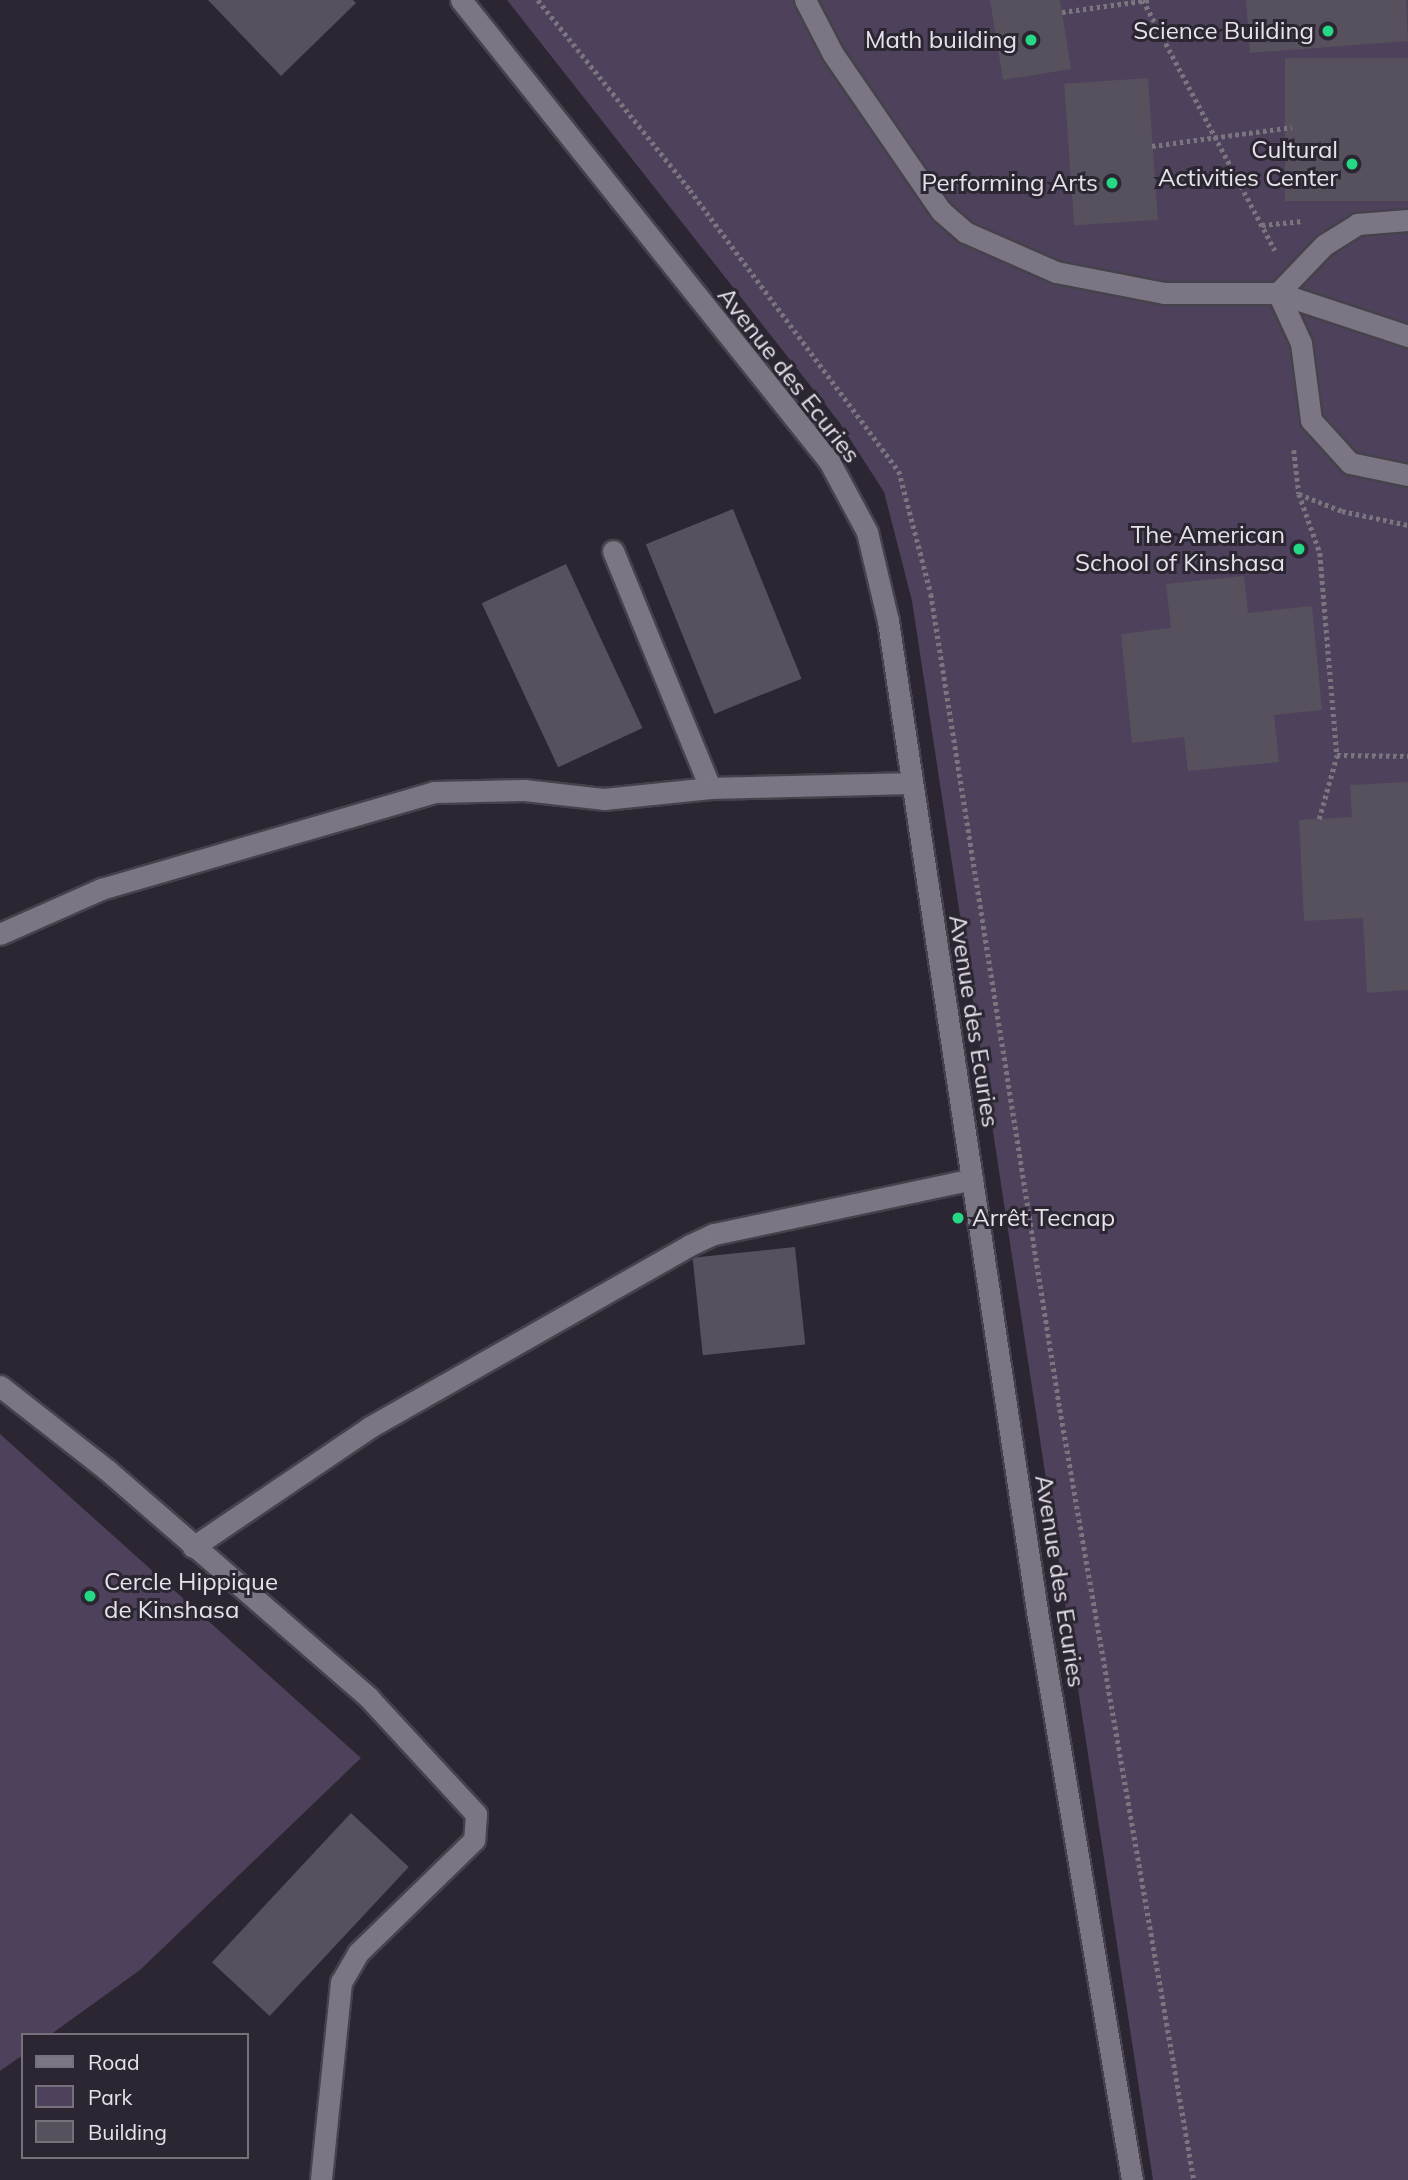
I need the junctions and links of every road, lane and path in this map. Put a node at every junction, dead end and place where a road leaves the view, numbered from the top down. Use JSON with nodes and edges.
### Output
{"nodes":[{"id":1,"x":461,"y":0,"type":"edge"},
{"id":2,"x":805,"y":0,"type":"edge"},
{"id":3,"x":1144,"y":0,"type":"edge"},
{"id":4,"x":1150,"y":0,"type":"edge"},
{"id":5,"x":1062,"y":12,"type":"dead end"},
{"id":6,"x":1292,"y":127,"type":"dead end"},
{"id":7,"x":1217,"y":140,"type":"junction"},
{"id":8,"x":1152,"y":146,"type":"dead end"},
{"id":9,"x":1408,"y":220,"type":"edge"},
{"id":10,"x":1278,"y":293,"type":"junction"},
{"id":11,"x":1408,"y":336,"type":"edge"},
{"id":12,"x":1408,"y":475,"type":"edge"},
{"id":13,"x":1299,"y":494,"type":"dead end"},
{"id":14,"x":613,"y":551,"type":"dead end"},
{"id":15,"x":1337,"y":755,"type":"junction"},
{"id":16,"x":1408,"y":755,"type":"edge"},
{"id":17,"x":912,"y":783,"type":"junction"},
{"id":18,"x":710,"y":788,"type":"junction"},
{"id":19,"x":1319,"y":819,"type":"dead end"},
{"id":20,"x":0,"y":933,"type":"edge"},
{"id":21,"x":972,"y":1179,"type":"junction"},
{"id":22,"x":0,"y":1386,"type":"edge"},
{"id":23,"x":193,"y":1547,"type":"junction"},
{"id":24,"x":321,"y":2180,"type":"edge"},
{"id":25,"x":1132,"y":2180,"type":"edge"}],
"edges":[{"from":1,"to":17,"type":"street","name":"Avenue des Ecuries"},
{"from":2,"to":10,"type":"street"},
{"from":3,"to":4,"type":"path"},
{"from":3,"to":5,"type":"path"},
{"from":3,"to":7,"type":"path"},
{"from":6,"to":7,"type":"path"},
{"from":7,"to":8,"type":"path"},
{"from":7,"to":10,"type":"path"},
{"from":9,"to":10,"type":"street"},
{"from":10,"to":11,"type":"street"},
{"from":10,"to":12,"type":"street"},
{"from":13,"to":15,"type":"path"},
{"from":14,"to":18,"type":"street"},
{"from":15,"to":16,"type":"path"},
{"from":15,"to":19,"type":"path"},
{"from":17,"to":18,"type":"street"},
{"from":17,"to":21,"type":"street","name":"Avenue des Ecuries"},
{"from":18,"to":20,"type":"street"},
{"from":21,"to":23,"type":"street"},
{"from":21,"to":25,"type":"street","name":"Avenue des Ecuries"},
{"from":22,"to":23,"type":"street"},
{"from":23,"to":24,"type":"street"}]}
